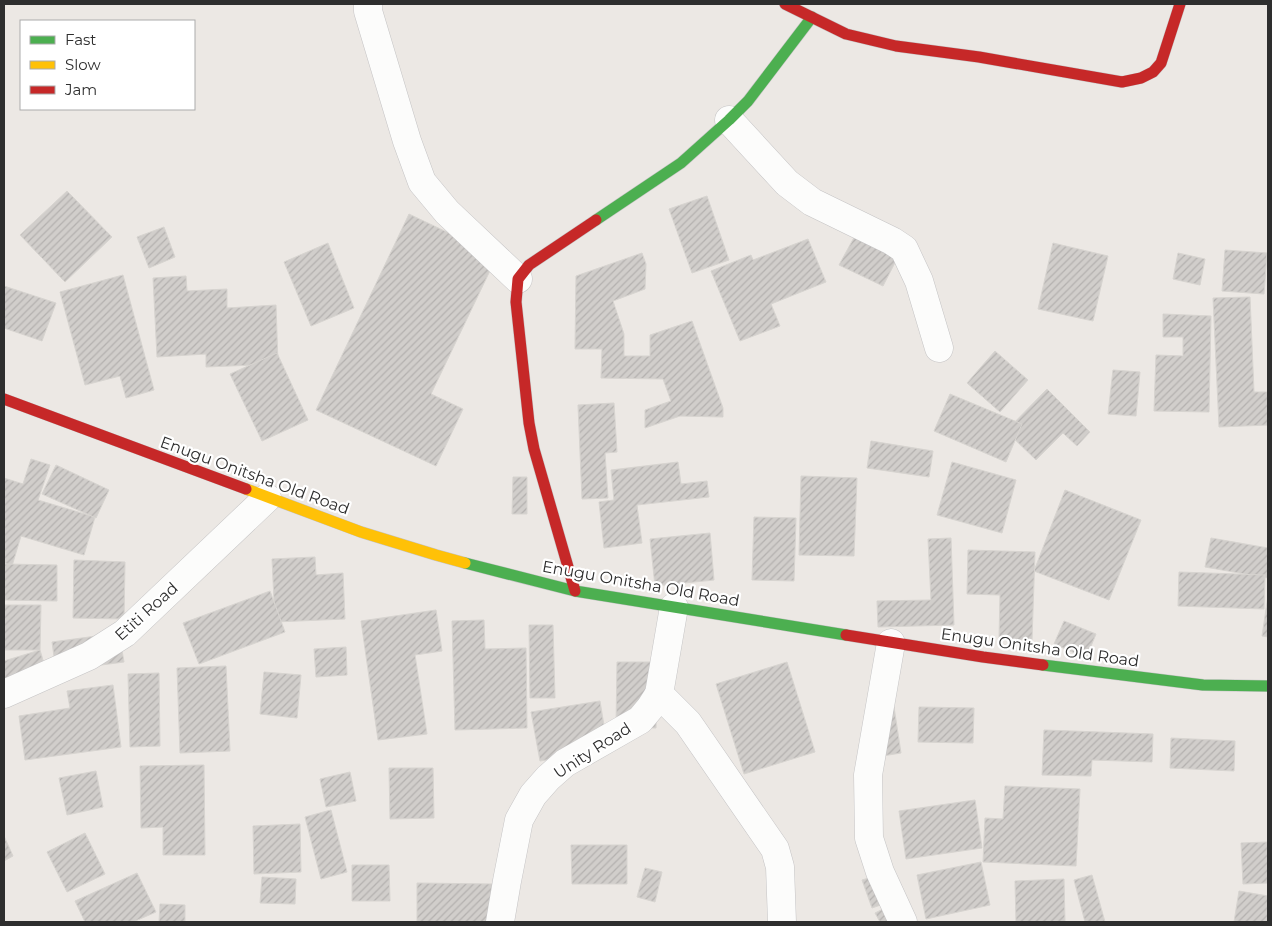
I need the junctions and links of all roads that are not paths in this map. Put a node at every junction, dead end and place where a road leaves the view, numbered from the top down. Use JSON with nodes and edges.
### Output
{"nodes":[{"id":1,"x":368,"y":4,"type":"edge"},
{"id":2,"x":786,"y":4,"type":"edge"},
{"id":3,"x":1180,"y":4,"type":"edge"},
{"id":4,"x":812,"y":17,"type":"junction"},
{"id":5,"x":729,"y":120,"type":"junction"},
{"id":6,"x":518,"y":279,"type":"junction"},
{"id":7,"x":939,"y":348,"type":"dead end"},
{"id":8,"x":4,"y":399,"type":"edge"},
{"id":9,"x":267,"y":498,"type":"junction"},
{"id":10,"x":575,"y":591,"type":"junction"},
{"id":11,"x":674,"y":607,"type":"junction"},
{"id":12,"x":891,"y":643,"type":"junction"},
{"id":13,"x":1268,"y":686,"type":"edge"},
{"id":14,"x":4,"y":694,"type":"edge"},
{"id":15,"x":659,"y":694,"type":"junction"},
{"id":16,"x":500,"y":922,"type":"edge"},
{"id":17,"x":782,"y":922,"type":"edge"},
{"id":18,"x":903,"y":922,"type":"edge"}],
"edges":[{"from":1,"to":6,"type":"street"},
{"from":2,"to":4,"type":"main road"},
{"from":3,"to":4,"type":"main road"},
{"from":4,"to":5,"type":"main road"},
{"from":5,"to":6,"type":"main road"},
{"from":5,"to":7,"type":"street"},
{"from":6,"to":10,"type":"main road"},
{"from":8,"to":9,"type":"main road","name":"Enugu Onitsha Old Road"},
{"from":9,"to":10,"type":"main road","name":"Enugu Onitsha Old Road"},
{"from":9,"to":14,"type":"street","name":"Etiti Road"},
{"from":10,"to":11,"type":"main road","name":"Enugu Onitsha Old Road"},
{"from":11,"to":12,"type":"main road","name":"Enugu Onitsha Old Road"},
{"from":11,"to":15,"type":"street","name":"Unity Road"},
{"from":12,"to":13,"type":"main road","name":"Enugu Onitsha Old Road"},
{"from":12,"to":18,"type":"street"},
{"from":15,"to":16,"type":"street","name":"Unity Road"},
{"from":15,"to":17,"type":"street"}]}
